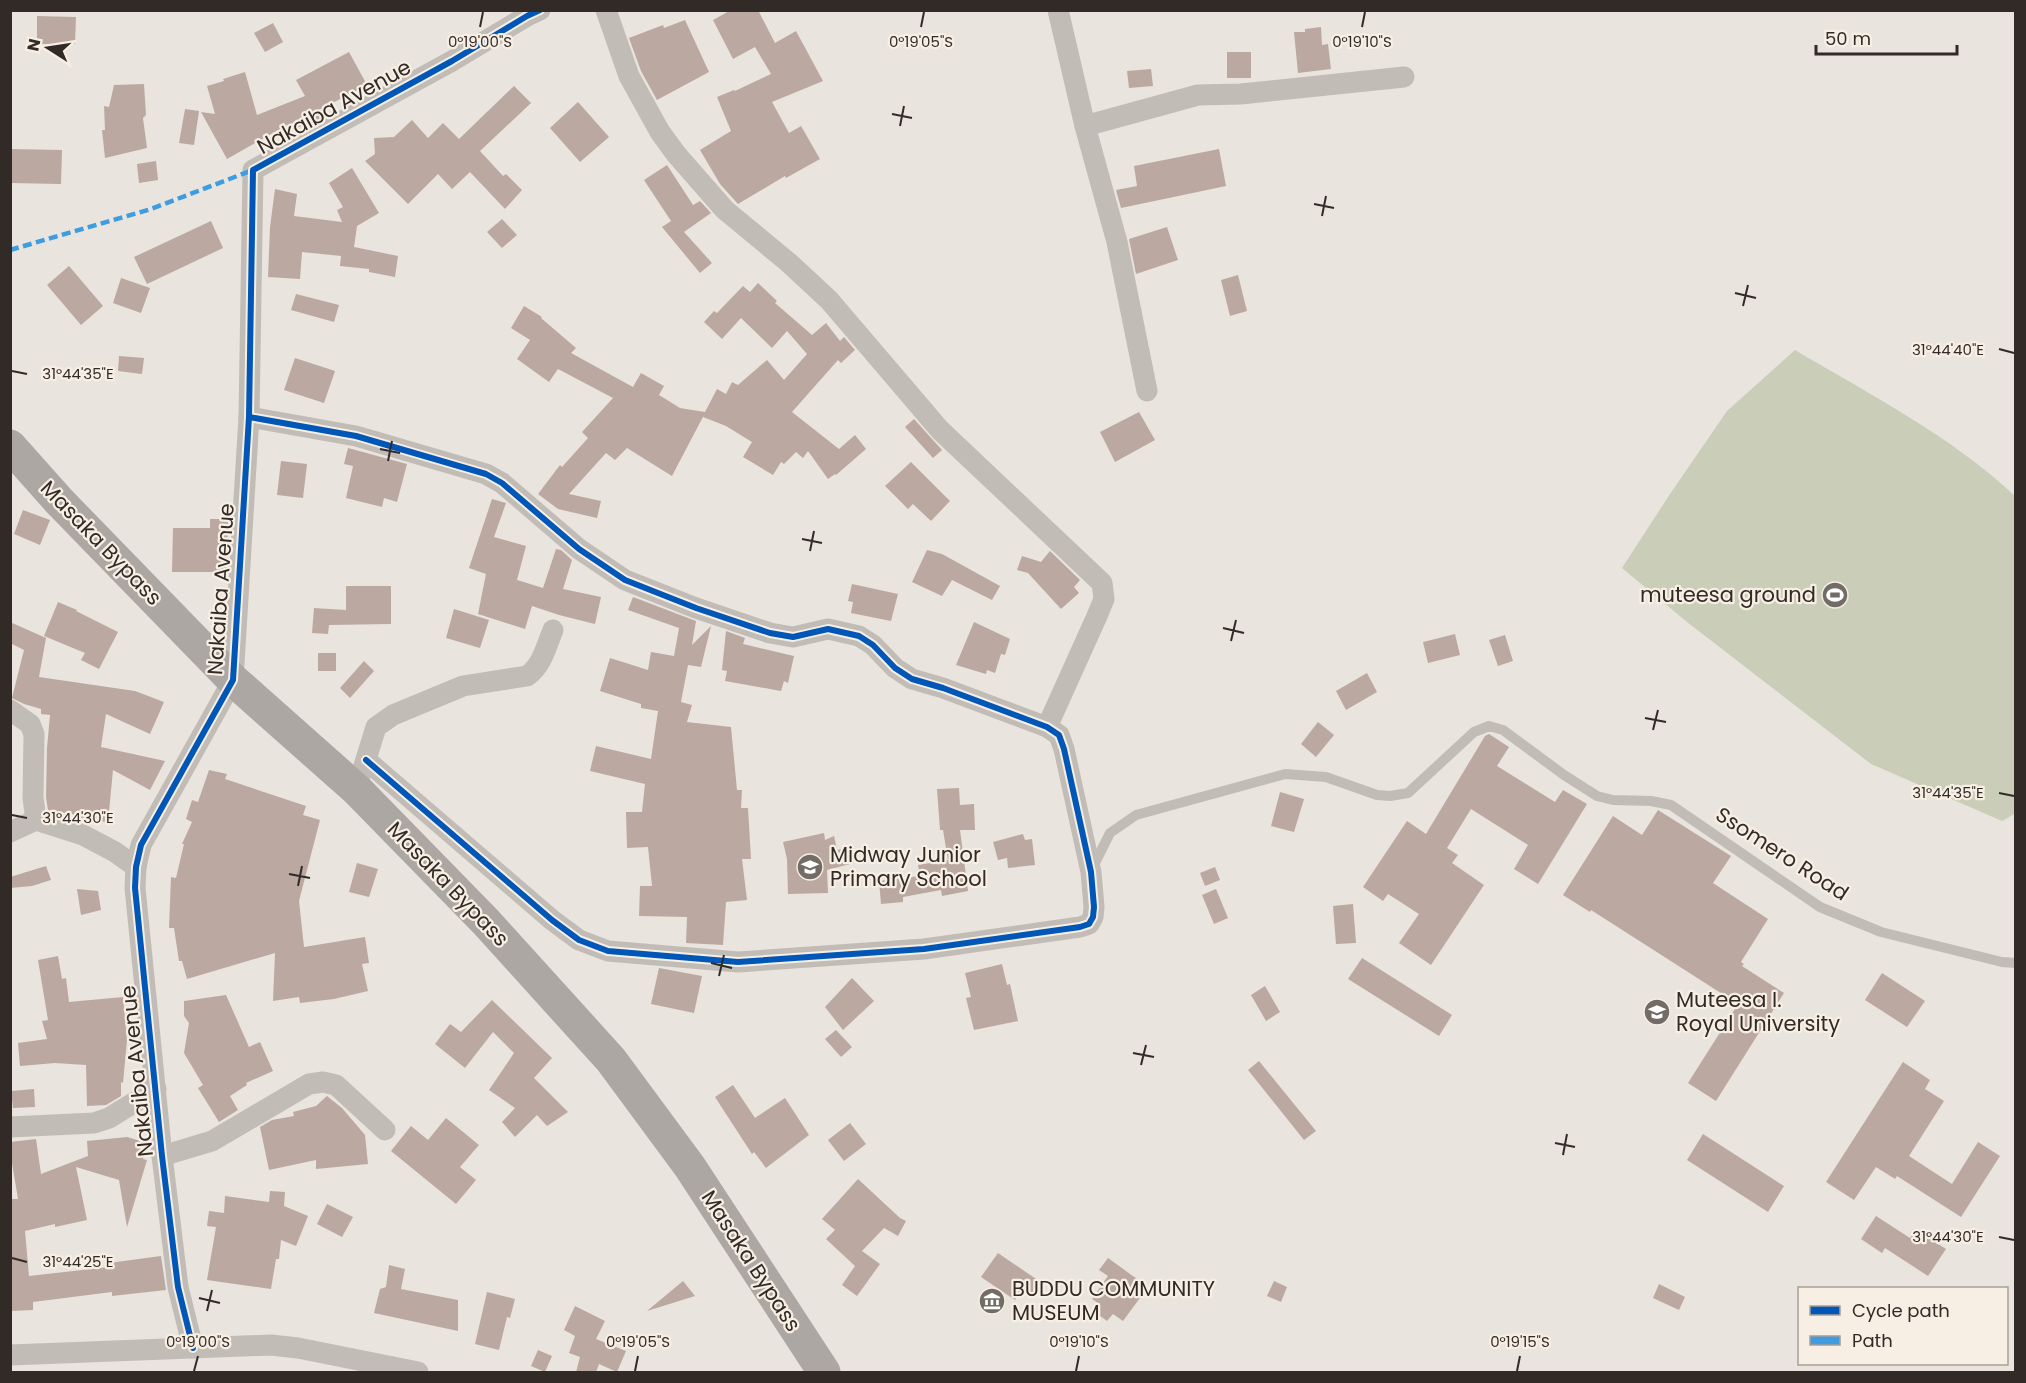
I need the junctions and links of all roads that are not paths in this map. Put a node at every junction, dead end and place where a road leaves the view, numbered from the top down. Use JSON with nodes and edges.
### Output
{"nodes":[{"id":1,"x":606,"y":10,"type":"edge"},
{"id":2,"x":1058,"y":10,"type":"edge"},
{"id":3,"x":531,"y":12,"type":"edge"},
{"id":4,"x":1404,"y":77,"type":"dead end"},
{"id":5,"x":1085,"y":126,"type":"junction"},
{"id":6,"x":1147,"y":391,"type":"dead end"},
{"id":7,"x":249,"y":417,"type":"junction"},
{"id":8,"x":10,"y":446,"type":"edge"},
{"id":9,"x":553,"y":630,"type":"dead end"},
{"id":10,"x":233,"y":680,"type":"junction"},
{"id":11,"x":10,"y":710,"type":"edge"},
{"id":12,"x":1047,"y":728,"type":"junction"},
{"id":13,"x":362,"y":775,"type":"junction"},
{"id":14,"x":36,"y":820,"type":"junction"},
{"id":15,"x":10,"y":832,"type":"edge"},
{"id":16,"x":136,"y":867,"type":"junction"},
{"id":17,"x":1091,"y":872,"type":"junction"},
{"id":18,"x":2016,"y":963,"type":"edge"},
{"id":19,"x":156,"y":1089,"type":"junction"},
{"id":20,"x":10,"y":1127,"type":"edge"},
{"id":21,"x":385,"y":1130,"type":"dead end"},
{"id":22,"x":162,"y":1156,"type":"junction"},
{"id":23,"x":193,"y":1348,"type":"junction"},
{"id":24,"x":10,"y":1355,"type":"edge"},
{"id":25,"x":418,"y":1372,"type":"edge"},
{"id":26,"x":824,"y":1372,"type":"edge"}],
"edges":[{"from":1,"to":12,"type":"street"},
{"from":2,"to":5,"type":"street"},
{"from":3,"to":7,"type":"street","name":"Nakaiba Avenue"},
{"from":4,"to":5,"type":"street"},
{"from":5,"to":6,"type":"street"},
{"from":7,"to":10,"type":"street","name":"Nakaiba Avenue"},
{"from":7,"to":12,"type":"street"},
{"from":8,"to":10,"type":"highway","name":"Masaka Bypass"},
{"from":9,"to":13,"type":"street"},
{"from":10,"to":13,"type":"highway","name":"Masaka Bypass"},
{"from":10,"to":16,"type":"street","name":"Nakaiba Avenue"},
{"from":11,"to":14,"type":"street"},
{"from":12,"to":17,"type":"street"},
{"from":13,"to":17,"type":"street"},
{"from":13,"to":26,"type":"highway","name":"Masaka Bypass"},
{"from":14,"to":15,"type":"street"},
{"from":14,"to":16,"type":"street"},
{"from":16,"to":19,"type":"street","name":"Nakaiba Avenue"},
{"from":17,"to":18,"type":"lane","name":"Ssomero Road"},
{"from":19,"to":20,"type":"street"},
{"from":19,"to":22,"type":"street","name":"Nakaiba Avenue"},
{"from":21,"to":22,"type":"street"},
{"from":22,"to":23,"type":"street","name":"Nakaiba Avenue"},
{"from":23,"to":24,"type":"street"},
{"from":23,"to":25,"type":"street"}]}
